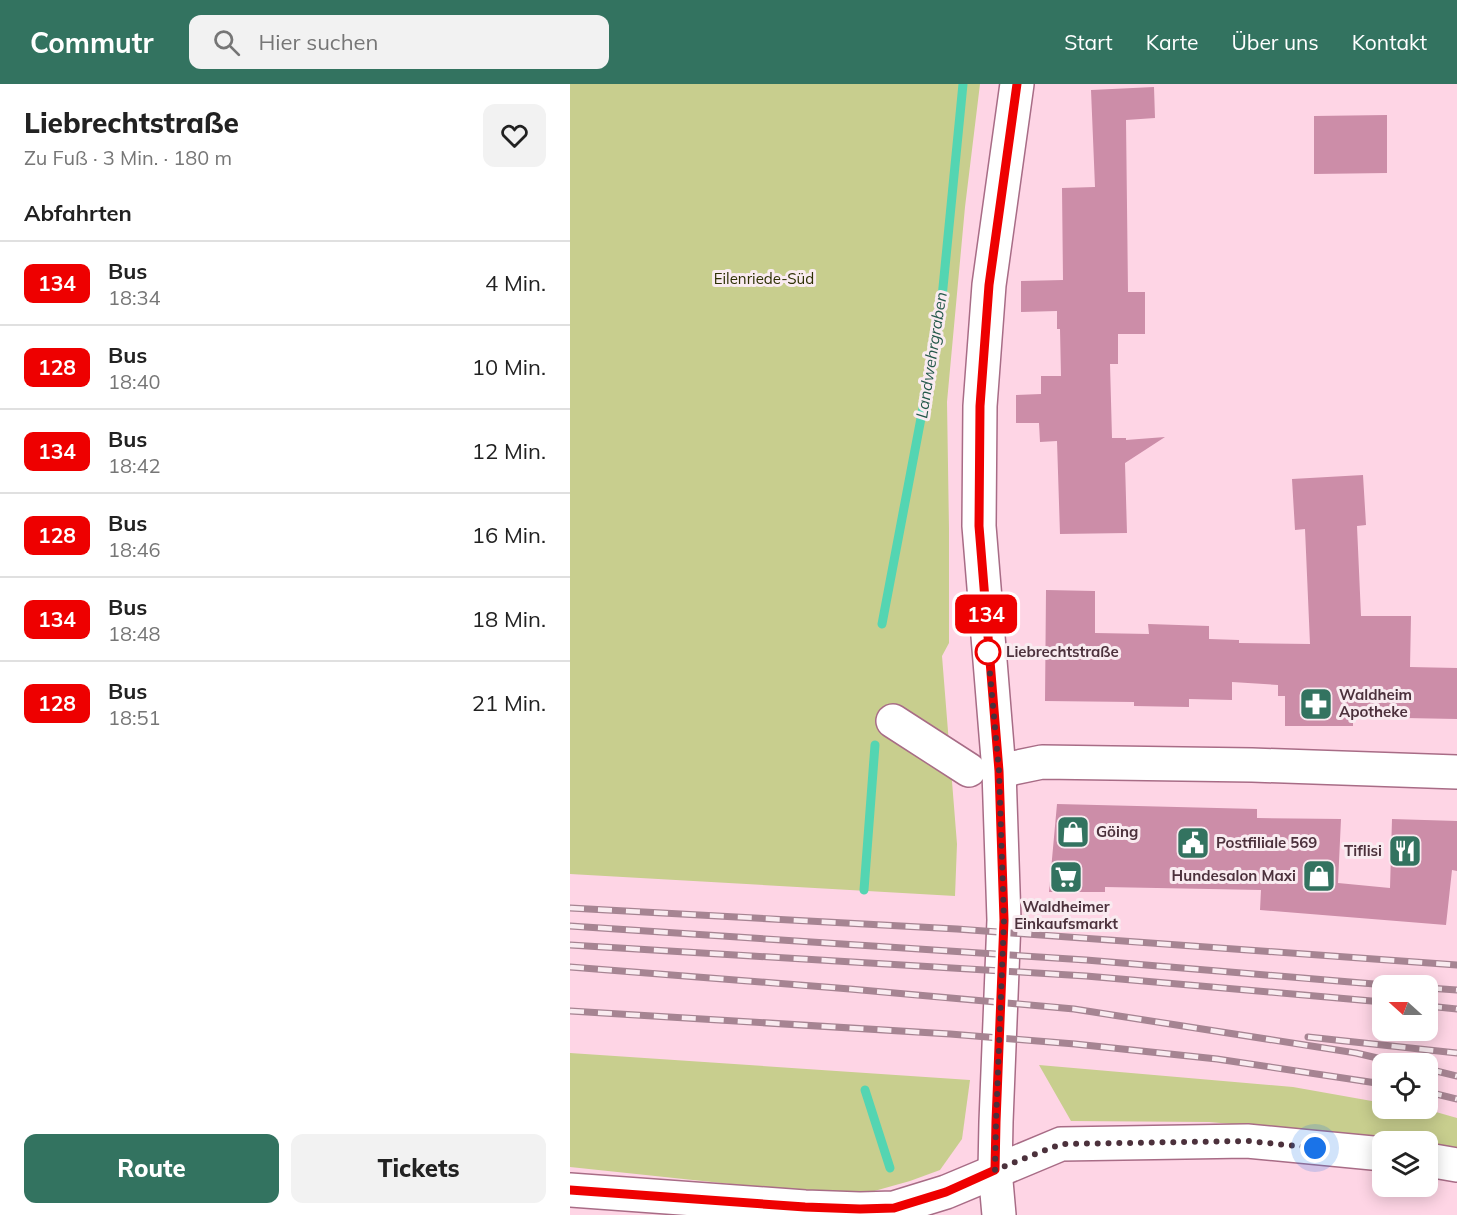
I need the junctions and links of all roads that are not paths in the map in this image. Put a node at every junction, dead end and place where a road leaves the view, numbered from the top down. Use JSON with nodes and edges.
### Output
{"nodes":[{"id":1,"x":1017,"y":84,"type":"edge"},
{"id":2,"x":893,"y":721,"type":"dead end"},
{"id":3,"x":984,"y":770,"type":"junction"},
{"id":4,"x":1457,"y":771,"type":"edge"},
{"id":5,"x":1372,"y":1153,"type":"edge"},
{"id":6,"x":1438,"y":1162,"type":"edge"},
{"id":7,"x":1457,"y":1165,"type":"edge"},
{"id":8,"x":995,"y":1170,"type":"junction"},
{"id":9,"x":570,"y":1190,"type":"edge"},
{"id":10,"x":999,"y":1215,"type":"edge"}],
"edges":[{"from":1,"to":3,"type":"street"},
{"from":2,"to":3,"type":"street"},
{"from":3,"to":4,"type":"street"},
{"from":3,"to":8,"type":"street"},
{"from":5,"to":8,"type":"street"},
{"from":6,"to":7,"type":"street"},
{"from":8,"to":9,"type":"street"},
{"from":8,"to":10,"type":"street"}]}
